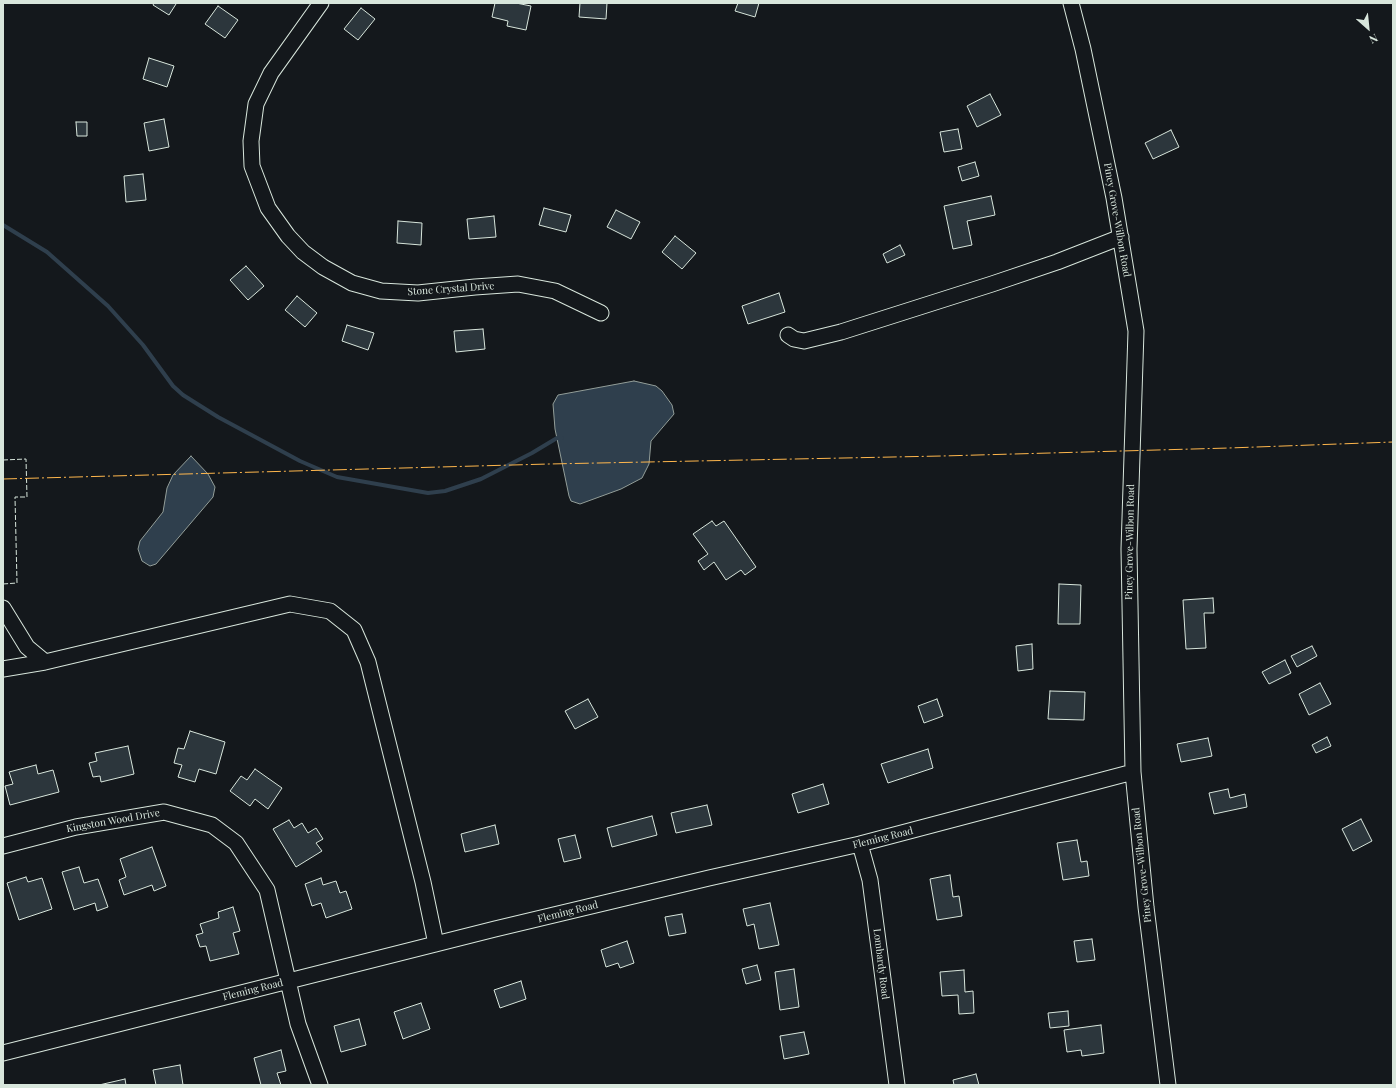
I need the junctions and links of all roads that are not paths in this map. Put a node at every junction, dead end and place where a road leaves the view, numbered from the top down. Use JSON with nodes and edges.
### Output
{"nodes":[{"id":1,"x":321,"y":3,"type":"edge"},
{"id":2,"x":1071,"y":3,"type":"edge"},
{"id":3,"x":1120,"y":237,"type":"junction"},
{"id":4,"x":601,"y":313,"type":"dead end"},
{"id":5,"x":788,"y":335,"type":"dead end"},
{"id":6,"x":3,"y":608,"type":"edge"},
{"id":7,"x":45,"y":662,"type":"junction"},
{"id":8,"x":3,"y":669,"type":"edge"},
{"id":9,"x":1133,"y":772,"type":"junction"},
{"id":10,"x":860,"y":844,"type":"junction"},
{"id":11,"x":3,"y":846,"type":"edge"},
{"id":12,"x":436,"y":944,"type":"junction"},
{"id":13,"x":287,"y":982,"type":"junction"},
{"id":14,"x":3,"y":1053,"type":"edge"},
{"id":15,"x":320,"y":1085,"type":"edge"},
{"id":16,"x":897,"y":1085,"type":"edge"},
{"id":17,"x":1168,"y":1085,"type":"edge"}],
"edges":[{"from":1,"to":4,"type":"street","name":"Stone Crystal Drive"},
{"from":2,"to":3,"type":"street","name":"Piney Grove-Wilbon Road"},
{"from":3,"to":5,"type":"street"},
{"from":3,"to":9,"type":"street","name":"Piney Grove-Wilbon Road"},
{"from":6,"to":7,"type":"street"},
{"from":7,"to":8,"type":"street"},
{"from":7,"to":12,"type":"street"},
{"from":9,"to":10,"type":"street","name":"Fleming Road"},
{"from":9,"to":17,"type":"street","name":"Piney Grove-Wilbon Road"},
{"from":10,"to":12,"type":"street","name":"Fleming Road"},
{"from":10,"to":16,"type":"street","name":"Lombardy Road"},
{"from":11,"to":13,"type":"street","name":"Kingston Wood Drive"},
{"from":12,"to":13,"type":"street","name":"Fleming Road"},
{"from":13,"to":14,"type":"street","name":"Fleming Road"},
{"from":13,"to":15,"type":"street","name":"Kingston Wood Drive"}]}
